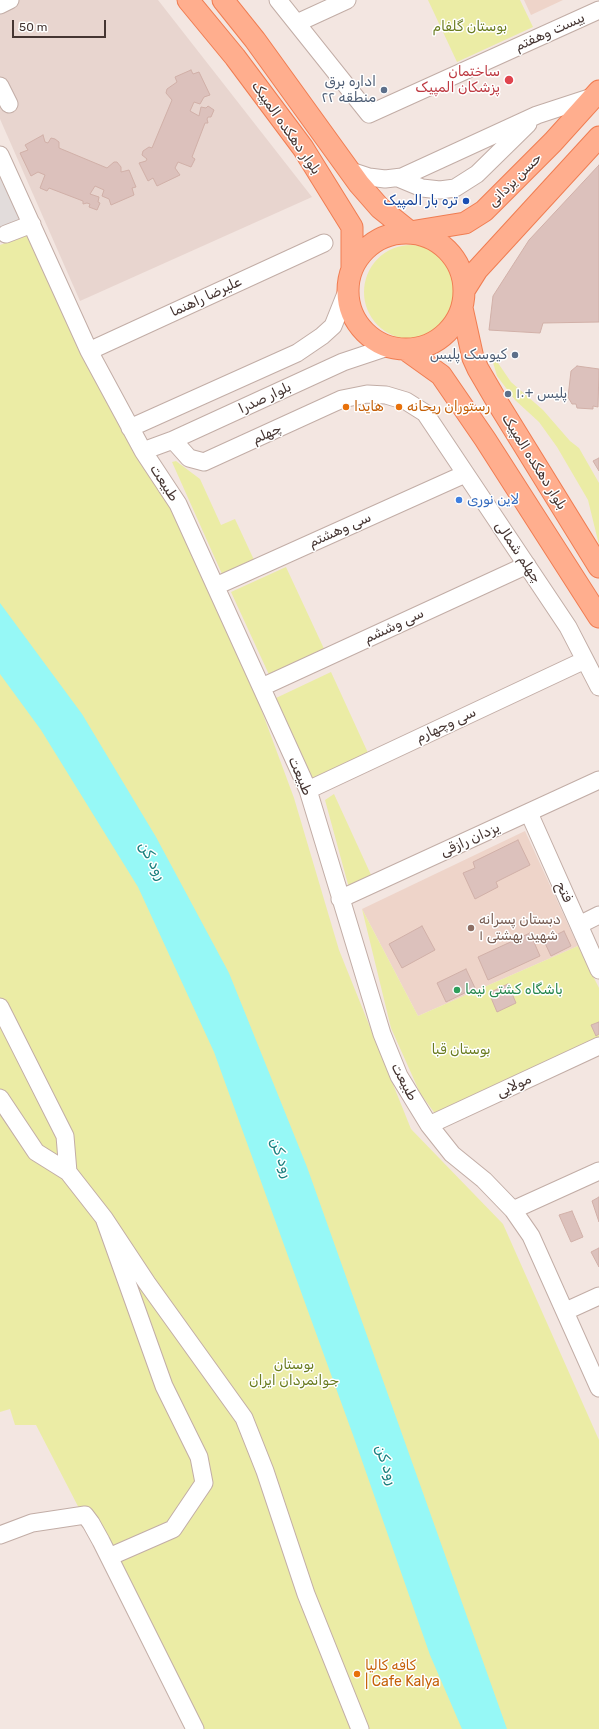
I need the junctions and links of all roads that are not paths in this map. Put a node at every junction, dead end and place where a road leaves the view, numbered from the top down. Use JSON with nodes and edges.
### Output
{"nodes":[{"id":1,"x":10,"y":0,"type":"edge"},
{"id":2,"x":188,"y":0,"type":"edge"},
{"id":3,"x":222,"y":0,"type":"edge"},
{"id":4,"x":278,"y":0,"type":"edge"},
{"id":5,"x":347,"y":0,"type":"edge"},
{"id":6,"x":0,"y":5,"type":"edge"},
{"id":7,"x":599,"y":10,"type":"edge"},
{"id":8,"x":297,"y":23,"type":"junction"},
{"id":9,"x":0,"y":86,"type":"edge"},
{"id":10,"x":597,"y":94,"type":"edge"},
{"id":11,"x":9,"y":104,"type":"dead end"},
{"id":12,"x":536,"y":115,"type":"junction"},
{"id":13,"x":599,"y":137,"type":"edge"},
{"id":14,"x":0,"y":154,"type":"edge"},
{"id":15,"x":348,"y":170,"type":"junction"},
{"id":16,"x":398,"y":178,"type":"junction"},
{"id":17,"x":32,"y":224,"type":"junction"},
{"id":18,"x":410,"y":232,"type":"junction"},
{"id":19,"x":6,"y":234,"type":"dead end"},
{"id":20,"x":324,"y":244,"type":"dead end"},
{"id":21,"x":352,"y":269,"type":"junction"},
{"id":22,"x":347,"y":291,"type":"junction"},
{"id":23,"x":464,"y":298,"type":"junction"},
{"id":24,"x":397,"y":348,"type":"junction"},
{"id":25,"x":89,"y":351,"type":"junction"},
{"id":26,"x":367,"y":394,"type":"joint"},
{"id":27,"x":130,"y":428,"type":"junction"},
{"id":28,"x":173,"y":440,"type":"junction"},
{"id":29,"x":143,"y":451,"type":"junction"},
{"id":30,"x":465,"y":474,"type":"junction"},
{"id":31,"x":527,"y":565,"type":"junction"},
{"id":32,"x":599,"y":567,"type":"edge"},
{"id":33,"x":216,"y":586,"type":"junction"},
{"id":34,"x":599,"y":617,"type":"edge"},
{"id":35,"x":585,"y":660,"type":"junction"},
{"id":36,"x":599,"y":687,"type":"edge"},
{"id":37,"x":262,"y":688,"type":"junction"},
{"id":38,"x":599,"y":780,"type":"edge"},
{"id":39,"x":308,"y":790,"type":"junction"},
{"id":40,"x":529,"y":813,"type":"junction"},
{"id":41,"x":340,"y":899,"type":"junction"},
{"id":42,"x":599,"y":915,"type":"edge"},
{"id":43,"x":579,"y":925,"type":"junction"},
{"id":44,"x":599,"y":970,"type":"edge"},
{"id":45,"x":0,"y":1007,"type":"edge"},
{"id":46,"x":599,"y":1046,"type":"edge"},
{"id":47,"x":0,"y":1098,"type":"edge"},
{"id":48,"x":429,"y":1125,"type":"junction"},
{"id":49,"x":599,"y":1170,"type":"edge"},
{"id":50,"x":68,"y":1172,"type":"junction"},
{"id":51,"x":513,"y":1210,"type":"junction"},
{"id":52,"x":104,"y":1218,"type":"junction"},
{"id":53,"x":599,"y":1296,"type":"edge"},
{"id":54,"x":566,"y":1311,"type":"junction"},
{"id":55,"x":599,"y":1388,"type":"edge"},
{"id":56,"x":0,"y":1534,"type":"edge"},
{"id":57,"x":109,"y":1557,"type":"junction"},
{"id":58,"x":195,"y":1729,"type":"edge"},
{"id":59,"x":360,"y":1729,"type":"edge"}],
"edges":[{"from":1,"to":6,"type":"street"},
{"from":2,"to":21,"type":"main road","name":"بلوار دهکده المپیک"},
{"from":3,"to":15,"type":"main road","name":"بلوار دهکده المپیک"},
{"from":4,"to":8,"type":"street"},
{"from":5,"to":8,"type":"street"},
{"from":7,"to":8,"type":"street","name":"بیست وهفتم"},
{"from":9,"to":11,"type":"street"},
{"from":10,"to":12,"type":"street"},
{"from":10,"to":18,"type":"main road","name":"حسن یزدانی"},
{"from":12,"to":16,"type":"street"},
{"from":12,"to":16,"type":"street"},
{"from":13,"to":23,"type":"main road"},
{"from":14,"to":17,"type":"street","name":"طبیعت"},
{"from":15,"to":16,"type":"street"},
{"from":15,"to":18,"type":"main road","name":"بلوار دهکده المپیک"},
{"from":17,"to":19,"type":"street"},
{"from":17,"to":25,"type":"street","name":"طبیعت"},
{"from":18,"to":21,"type":"main road"},
{"from":18,"to":23,"type":"main road"},
{"from":20,"to":25,"type":"street","name":"علیرضا راهنما"},
{"from":21,"to":22,"type":"main road"},
{"from":22,"to":24,"type":"main road"},
{"from":22,"to":27,"type":"street","name":"بلوار صدرا"},
{"from":23,"to":24,"type":"main road"},
{"from":23,"to":32,"type":"main road","name":"بلوار دهکده المپیک"},
{"from":24,"to":28,"type":"street","name":"بلوار صدرا"},
{"from":24,"to":34,"type":"main road","name":"بلوار دهکده المپیک"},
{"from":25,"to":27,"type":"street","name":"طبیعت"},
{"from":26,"to":28,"type":"street","name":"چهلم"},
{"from":26,"to":30,"type":"street","name":"چهلم شمالی"},
{"from":27,"to":29,"type":"street","name":"طبیعت"},
{"from":28,"to":29,"type":"street","name":"بلوار صدرا"},
{"from":29,"to":33,"type":"street","name":"طبیعت"},
{"from":30,"to":31,"type":"street","name":"چهلم شمالی"},
{"from":30,"to":33,"type":"street","name":"سی وهشتم"},
{"from":31,"to":35,"type":"street","name":"چهلم شمالی"},
{"from":31,"to":37,"type":"street","name":"سی وششم"},
{"from":33,"to":37,"type":"street","name":"طبیعت"},
{"from":35,"to":36,"type":"street","name":"چهلم شمالی"},
{"from":35,"to":39,"type":"street","name":"سی وچهارم"},
{"from":37,"to":39,"type":"street","name":"طبیعت"},
{"from":38,"to":40,"type":"street","name":"یزدان رازقی"},
{"from":39,"to":41,"type":"street","name":"طبیعت"},
{"from":40,"to":41,"type":"street","name":"یزدان رازقی"},
{"from":40,"to":43,"type":"street","name":"فتح"},
{"from":41,"to":48,"type":"street","name":"طبیعت"},
{"from":42,"to":43,"type":"street"},
{"from":43,"to":44,"type":"street","name":"فتح"},
{"from":45,"to":50,"type":"street"},
{"from":46,"to":48,"type":"street","name":"مولایی"},
{"from":47,"to":50,"type":"street"},
{"from":48,"to":51,"type":"street","name":"طبیعت"},
{"from":49,"to":51,"type":"street"},
{"from":50,"to":52,"type":"street"},
{"from":51,"to":54,"type":"street","name":"طبیعت"},
{"from":52,"to":57,"type":"street"},
{"from":52,"to":59,"type":"street"},
{"from":53,"to":54,"type":"street"},
{"from":54,"to":55,"type":"street","name":"طبیعت"},
{"from":56,"to":57,"type":"street"},
{"from":57,"to":58,"type":"street"}]}
